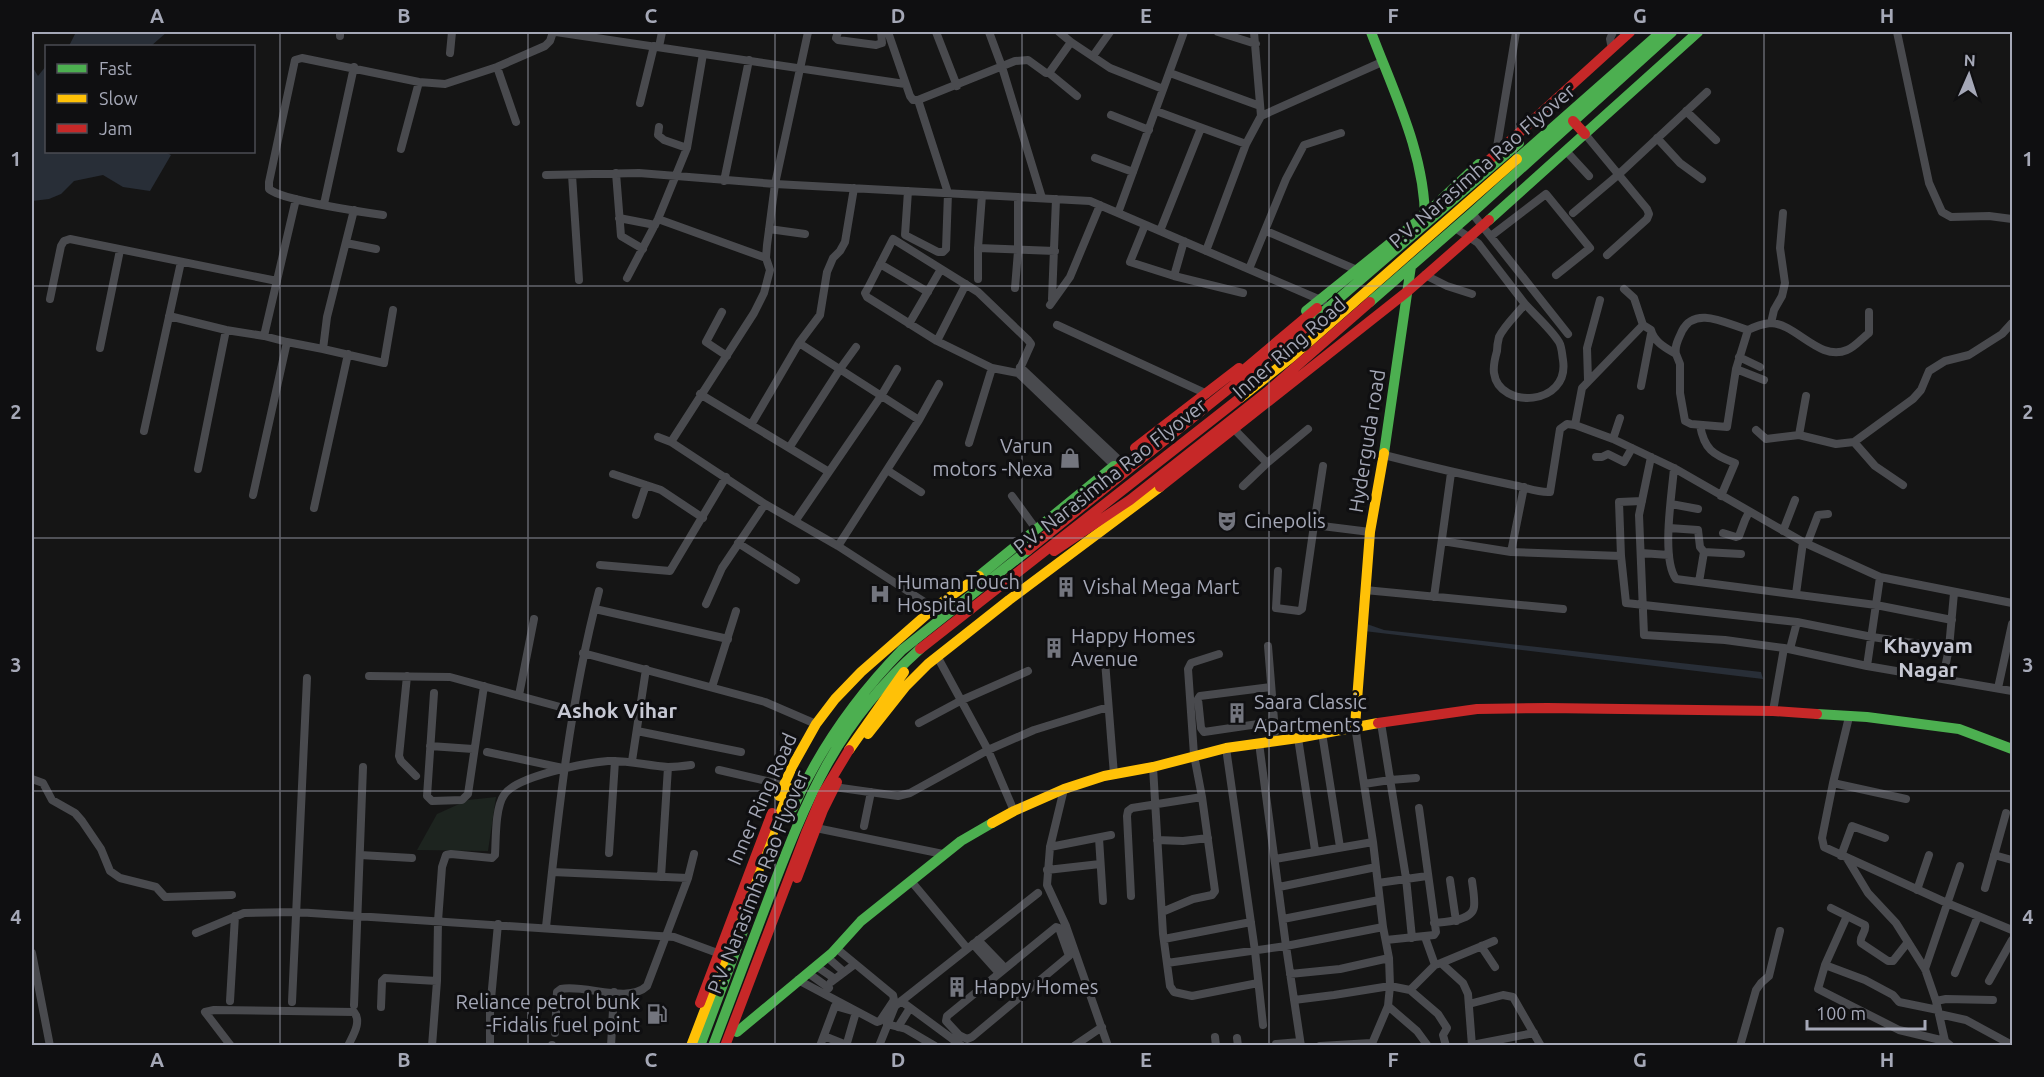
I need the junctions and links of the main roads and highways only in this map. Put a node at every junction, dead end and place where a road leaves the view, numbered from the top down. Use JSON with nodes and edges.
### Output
{"nodes":[{"id":1,"x":1371,"y":32,"type":"edge"},
{"id":2,"x":1649,"y":32,"type":"edge"},
{"id":3,"x":1661,"y":32,"type":"edge"},
{"id":4,"x":1672,"y":32,"type":"edge"},
{"id":5,"x":1698,"y":32,"type":"edge"},
{"id":6,"x":1629,"y":33,"type":"edge"},
{"id":7,"x":1581,"y":74,"type":"junction"},
{"id":8,"x":1573,"y":121,"type":"junction"},
{"id":9,"x":1585,"y":134,"type":"junction"},
{"id":10,"x":1425,"y":219,"type":"junction"},
{"id":11,"x":1411,"y":266,"type":"junction"},
{"id":12,"x":1408,"y":291,"type":"junction"},
{"id":13,"x":1323,"y":301,"type":"junction"},
{"id":14,"x":1244,"y":369,"type":"junction"},
{"id":15,"x":1267,"y":392,"type":"junction"},
{"id":16,"x":1231,"y":426,"type":"junction"},
{"id":17,"x":1140,"y":448,"type":"junction"},
{"id":18,"x":1000,"y":588,"type":"junction"},
{"id":19,"x":1009,"y":600,"type":"junction"},
{"id":20,"x":937,"y":610,"type":"junction"},
{"id":21,"x":901,"y":649,"type":"junction"},
{"id":22,"x":911,"y":659,"type":"junction"},
{"id":23,"x":921,"y":670,"type":"junction"},
{"id":24,"x":1355,"y":726,"type":"junction"},
{"id":25,"x":2013,"y":748,"type":"edge"},
{"id":26,"x":811,"y":830,"type":"junction"},
{"id":27,"x":683,"y":1046,"type":"edge"},
{"id":28,"x":691,"y":1046,"type":"edge"},
{"id":29,"x":701,"y":1046,"type":"edge"},
{"id":30,"x":714,"y":1046,"type":"edge"},
{"id":31,"x":725,"y":1046,"type":"edge"}],
"edges":[{"from":1,"to":10,"type":"main road"},
{"from":2,"to":29,"type":"main road","name":"P.V. Narasimha Rao Flyover"},
{"from":3,"to":30,"type":"main road","name":"P.V. Narasimha Rao Flyover"},
{"from":4,"to":8,"type":"main road","name":"Inner Ring Road"},
{"from":5,"to":9,"type":"main road"},
{"from":6,"to":7,"type":"main road","name":"Inner Ring Road"},
{"from":6,"to":7,"type":"main road","name":"Inner Ring Road"},
{"from":7,"to":10,"type":"main road","name":"Inner Ring Road"},
{"from":8,"to":9,"type":"main road"},
{"from":8,"to":11,"type":"main road","name":"Inner Ring Road"},
{"from":9,"to":12,"type":"main road"},
{"from":10,"to":13,"type":"main road","name":"Inner Ring Road"},
{"from":10,"to":13,"type":"main road","name":"Inner Ring Road"},
{"from":11,"to":12,"type":"main road","name":"Hyderguda road"},
{"from":11,"to":15,"type":"main road","name":"Inner Ring Road"},
{"from":12,"to":16,"type":"main road"},
{"from":12,"to":24,"type":"main road","name":"Hyderguda road"},
{"from":13,"to":14,"type":"main road","name":"Inner Ring Road"},
{"from":13,"to":17,"type":"main road","name":"Inner Ring Road"},
{"from":14,"to":15,"type":"main road"},
{"from":14,"to":17,"type":"main road","name":"Inner Ring Road"},
{"from":15,"to":16,"type":"main road","name":"Inner Ring Road"},
{"from":16,"to":18,"type":"main road","name":"Inner Ring Road"},
{"from":16,"to":19,"type":"main road"},
{"from":17,"to":20,"type":"main road","name":"Inner Ring Road"},
{"from":17,"to":20,"type":"main road","name":"Inner Ring Road"},
{"from":18,"to":19,"type":"main road"},
{"from":18,"to":22,"type":"main road","name":"Inner Ring Road"},
{"from":19,"to":23,"type":"main road"},
{"from":20,"to":21,"type":"main road","name":"Inner Ring Road"},
{"from":20,"to":27,"type":"main road","name":"Inner Ring Road"},
{"from":21,"to":28,"type":"main road"},
{"from":21,"to":29,"type":"main road","name":"Inner Ring Road"},
{"from":22,"to":23,"type":"main road"},
{"from":22,"to":26,"type":"main road"},
{"from":22,"to":30,"type":"main road","name":"Inner Ring Road"},
{"from":23,"to":26,"type":"main road"},
{"from":24,"to":25,"type":"main road"},
{"from":24,"to":26,"type":"main road"},
{"from":26,"to":31,"type":"main road"}]}
